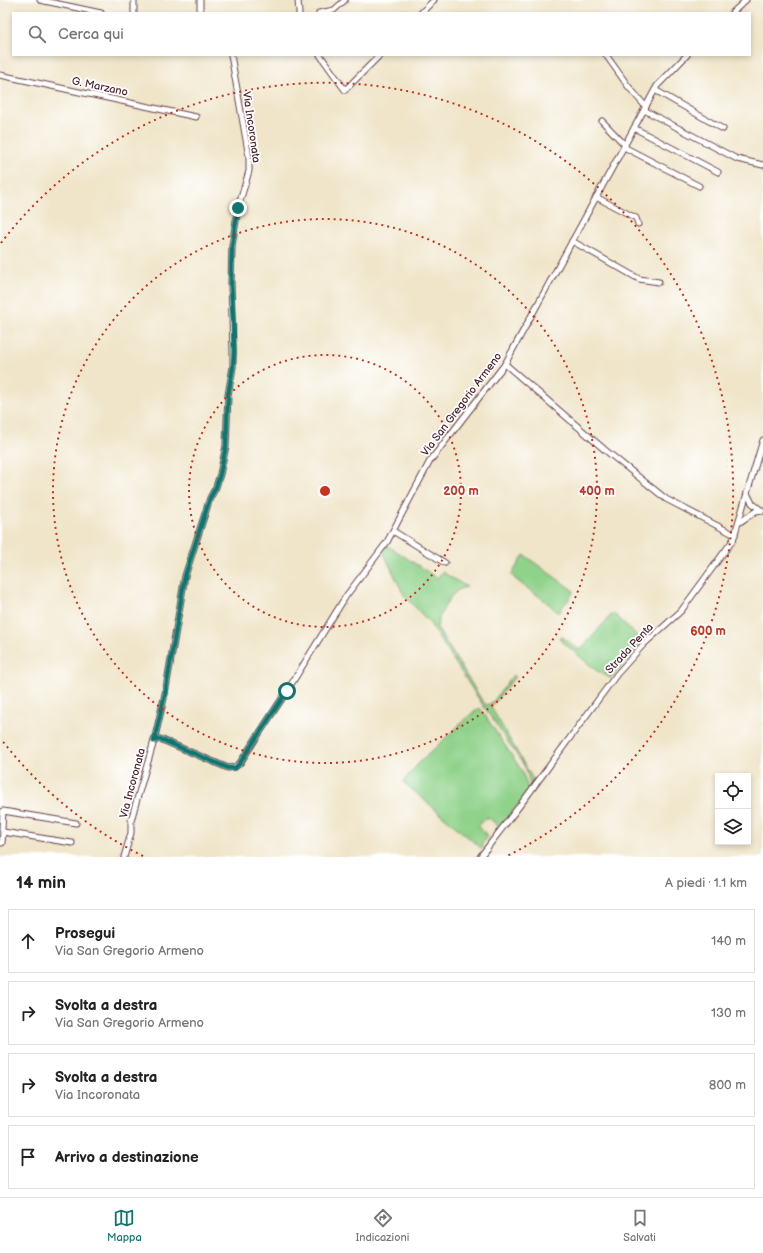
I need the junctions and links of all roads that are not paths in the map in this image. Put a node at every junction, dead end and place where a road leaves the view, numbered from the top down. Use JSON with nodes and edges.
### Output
{"nodes":[{"id":1,"x":40,"y":0,"type":"edge"},
{"id":2,"x":134,"y":0,"type":"edge"},
{"id":3,"x":200,"y":0,"type":"edge"},
{"id":4,"x":298,"y":0,"type":"edge"},
{"id":5,"x":346,"y":0,"type":"edge"},
{"id":6,"x":434,"y":0,"type":"edge"},
{"id":7,"x":746,"y":0,"type":"edge"},
{"id":8,"x":96,"y":12,"type":"edge"},
{"id":9,"x":134,"y":12,"type":"edge"},
{"id":10,"x":200,"y":12,"type":"edge"},
{"id":11,"x":299,"y":12,"type":"edge"},
{"id":12,"x":324,"y":12,"type":"edge"},
{"id":13,"x":422,"y":12,"type":"edge"},
{"id":14,"x":733,"y":12,"type":"edge"},
{"id":15,"x":231,"y":56,"type":"edge"},
{"id":16,"x":321,"y":56,"type":"edge"},
{"id":17,"x":379,"y":56,"type":"edge"},
{"id":18,"x":607,"y":56,"type":"edge"},
{"id":19,"x":686,"y":56,"type":"edge"},
{"id":20,"x":0,"y":75,"type":"edge"},
{"id":21,"x":655,"y":90,"type":"junction"},
{"id":22,"x":645,"y":108,"type":"junction"},
{"id":23,"x":196,"y":117,"type":"dead end"},
{"id":24,"x":602,"y":121,"type":"dead end"},
{"id":25,"x":634,"y":128,"type":"junction"},
{"id":26,"x":723,"y":129,"type":"dead end"},
{"id":27,"x":624,"y":146,"type":"junction"},
{"id":28,"x":763,"y":165,"type":"edge"},
{"id":29,"x":718,"y":172,"type":"dead end"},
{"id":30,"x":699,"y":186,"type":"dead end"},
{"id":31,"x":596,"y":197,"type":"junction"},
{"id":32,"x":638,"y":224,"type":"dead end"},
{"id":33,"x":572,"y":241,"type":"junction"},
{"id":34,"x":659,"y":282,"type":"dead end"},
{"id":35,"x":505,"y":364,"type":"junction"},
{"id":36,"x":763,"y":440,"type":"edge"},
{"id":37,"x":747,"y":493,"type":"junction"},
{"id":38,"x":762,"y":511,"type":"edge"},
{"id":39,"x":739,"y":522,"type":"junction"},
{"id":40,"x":393,"y":531,"type":"junction"},
{"id":41,"x":735,"y":535,"type":"junction"},
{"id":42,"x":444,"y":563,"type":"dead end"},
{"id":43,"x":154,"y":741,"type":"junction"},
{"id":44,"x":76,"y":823,"type":"dead end"},
{"id":45,"x":3,"y":832,"type":"junction"},
{"id":46,"x":0,"y":843,"type":"edge"},
{"id":47,"x":72,"y":843,"type":"dead end"},
{"id":48,"x":124,"y":857,"type":"edge"},
{"id":49,"x":480,"y":857,"type":"edge"}],
"edges":[{"from":1,"to":8,"type":"street"},
{"from":2,"to":9,"type":"street"},
{"from":3,"to":10,"type":"street"},
{"from":4,"to":11,"type":"street"},
{"from":5,"to":12,"type":"street"},
{"from":6,"to":13,"type":"street"},
{"from":7,"to":14,"type":"street"},
{"from":15,"to":43,"type":"street","name":"Via Incoronata"},
{"from":16,"to":17,"type":"street"},
{"from":18,"to":22,"type":"street"},
{"from":19,"to":21,"type":"street","name":"Via San Gregorio Armeno"},
{"from":20,"to":23,"type":"street","name":"G. Marzano"},
{"from":21,"to":22,"type":"street","name":"Via San Gregorio Armeno"},
{"from":21,"to":26,"type":"street"},
{"from":22,"to":25,"type":"street","name":"Via San Gregorio Armeno"},
{"from":22,"to":28,"type":"street"},
{"from":24,"to":27,"type":"street"},
{"from":25,"to":27,"type":"street","name":"Via San Gregorio Armeno"},
{"from":25,"to":29,"type":"street"},
{"from":27,"to":30,"type":"street"},
{"from":27,"to":31,"type":"street","name":"Via San Gregorio Armeno"},
{"from":31,"to":32,"type":"street"},
{"from":31,"to":33,"type":"street","name":"Via San Gregorio Armeno"},
{"from":33,"to":34,"type":"street"},
{"from":33,"to":35,"type":"street","name":"Via San Gregorio Armeno"},
{"from":35,"to":40,"type":"street","name":"Via San Gregorio Armeno"},
{"from":35,"to":41,"type":"street"},
{"from":36,"to":37,"type":"street","name":"Strada Penta"},
{"from":37,"to":38,"type":"street"},
{"from":37,"to":39,"type":"street","name":"Strada Penta"},
{"from":38,"to":39,"type":"street"},
{"from":39,"to":41,"type":"street","name":"Strada Penta"},
{"from":40,"to":42,"type":"street"},
{"from":40,"to":43,"type":"street","name":"Via San Gregorio Armeno"},
{"from":41,"to":49,"type":"street","name":"Strada Penta"},
{"from":43,"to":48,"type":"street","name":"Via Incoronata"},
{"from":44,"to":45,"type":"street"},
{"from":45,"to":46,"type":"street"},
{"from":45,"to":47,"type":"street"}]}
